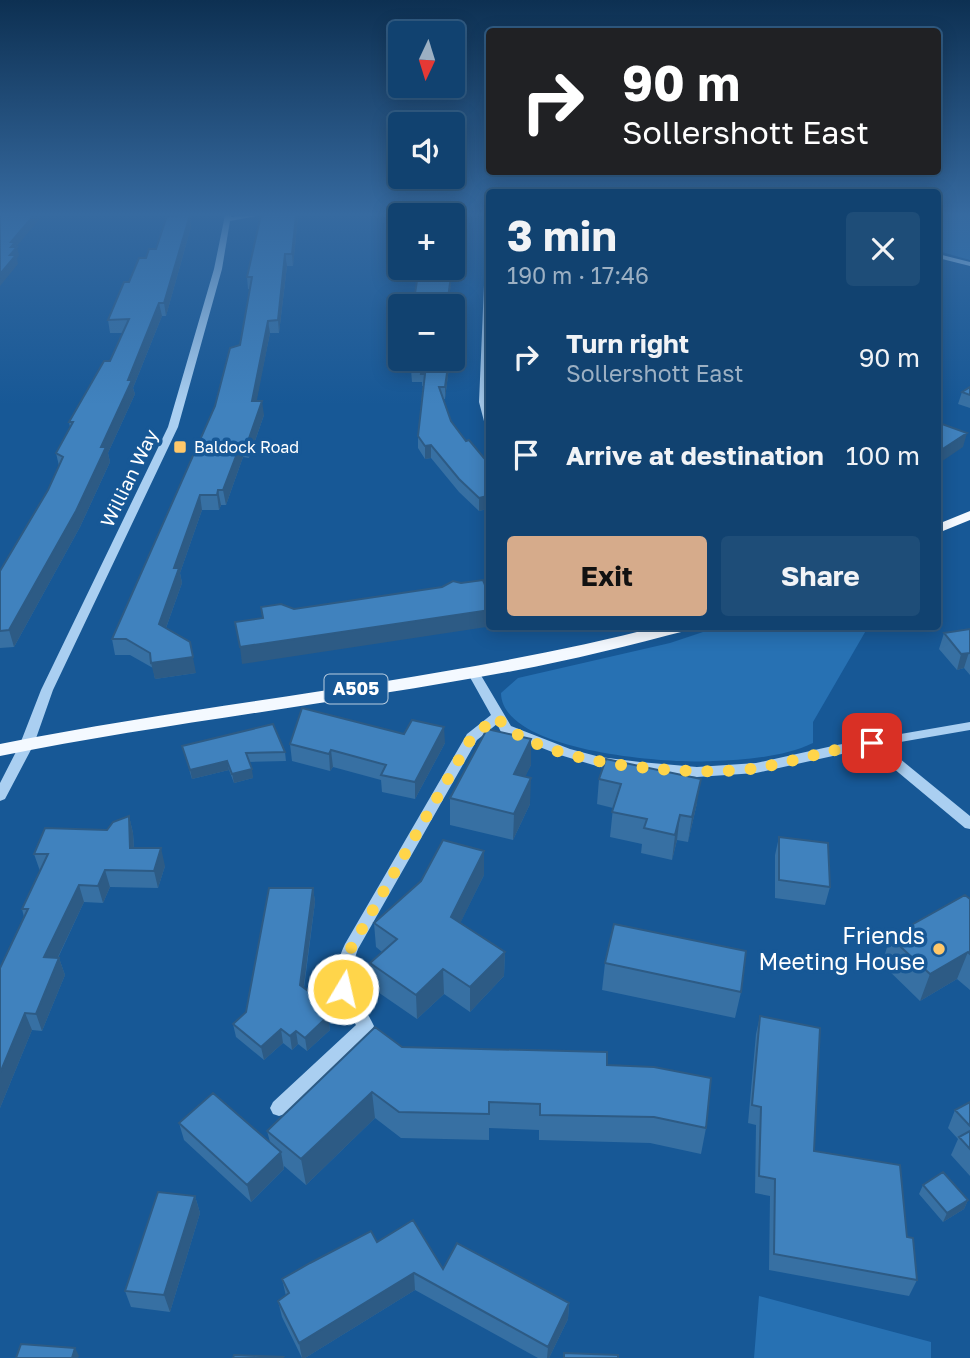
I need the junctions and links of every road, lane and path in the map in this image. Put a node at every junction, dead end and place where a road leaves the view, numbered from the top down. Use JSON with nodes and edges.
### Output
{"nodes":[{"id":1,"x":216,"y":278,"type":"edge"},
{"id":2,"x":486,"y":357,"type":"edge"},
{"id":3,"x":486,"y":412,"type":"edge"},
{"id":4,"x":970,"y":515,"type":"edge"},
{"id":5,"x":941,"y":528,"type":"edge"},
{"id":6,"x":667,"y":630,"type":"edge"},
{"id":7,"x":474,"y":672,"type":"junction"},
{"id":8,"x":497,"y":717,"type":"junction"},
{"id":9,"x":970,"y":726,"type":"edge"},
{"id":10,"x":872,"y":743,"type":"junction"},
{"id":11,"x":27,"y":744,"type":"junction"},
{"id":12,"x":0,"y":750,"type":"edge"},
{"id":13,"x":0,"y":796,"type":"edge"},
{"id":14,"x":970,"y":824,"type":"edge"},
{"id":15,"x":279,"y":1108,"type":"dead end"}],
"edges":[{"from":1,"to":11,"type":"street","name":"Willian Way"},
{"from":2,"to":3,"type":"street"},
{"from":4,"to":5,"type":"main road"},
{"from":6,"to":7,"type":"main road","number":"A505"},
{"from":7,"to":8,"type":"street"},
{"from":7,"to":11,"type":"main road","number":"A505"},
{"from":8,"to":10,"type":"street"},
{"from":8,"to":15,"type":"street"},
{"from":9,"to":10,"type":"street"},
{"from":10,"to":14,"type":"street"},
{"from":11,"to":12,"type":"main road","number":"A505"},
{"from":11,"to":13,"type":"street","name":"Willian Way"}]}
